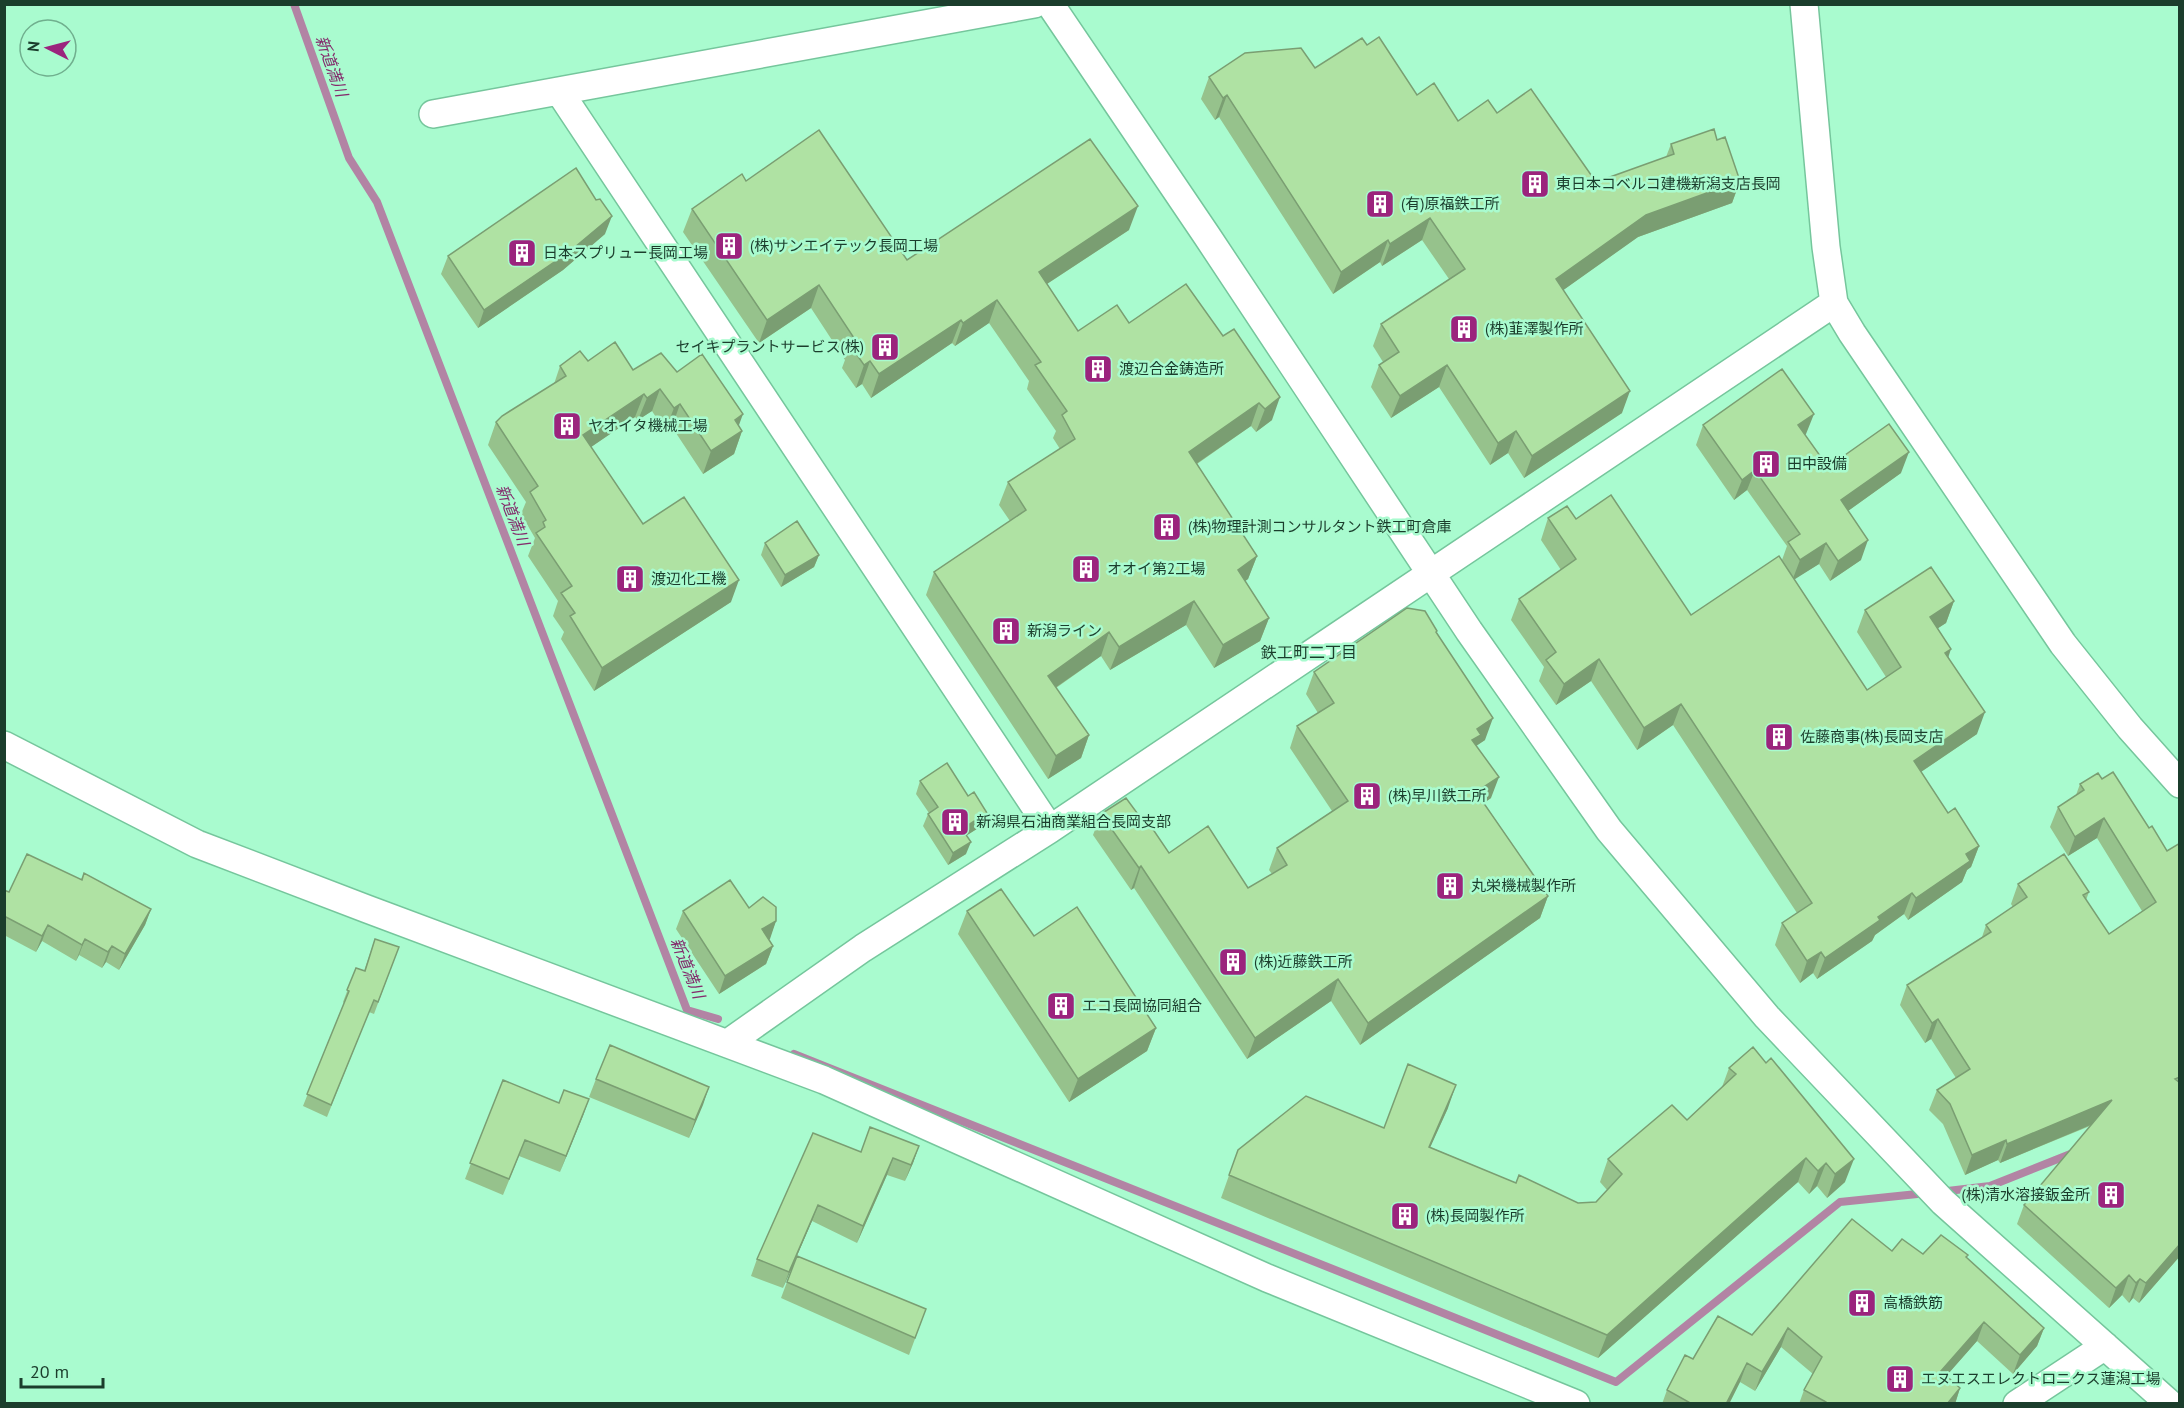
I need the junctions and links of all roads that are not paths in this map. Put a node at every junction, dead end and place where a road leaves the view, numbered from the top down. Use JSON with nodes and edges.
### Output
{"nodes":[{"id":1,"x":1034,"y":4,"type":"edge"},
{"id":2,"x":1050,"y":4,"type":"edge"},
{"id":3,"x":1804,"y":4,"type":"edge"},
{"id":4,"x":559,"y":91,"type":"junction"},
{"id":5,"x":433,"y":114,"type":"dead end"},
{"id":6,"x":1834,"y":303,"type":"junction"},
{"id":7,"x":1430,"y":574,"type":"junction"},
{"id":8,"x":4,"y":745,"type":"edge"},
{"id":9,"x":2180,"y":784,"type":"edge"},
{"id":10,"x":1050,"y":829,"type":"junction"},
{"id":11,"x":728,"y":1043,"type":"junction"},
{"id":12,"x":2104,"y":1346,"type":"junction"},
{"id":13,"x":1576,"y":1404,"type":"edge"},
{"id":14,"x":2018,"y":1404,"type":"edge"},
{"id":15,"x":2170,"y":1404,"type":"edge"}],
"edges":[{"from":1,"to":4,"type":"street"},
{"from":2,"to":7,"type":"street"},
{"from":3,"to":6,"type":"street"},
{"from":4,"to":5,"type":"street"},
{"from":4,"to":10,"type":"street"},
{"from":6,"to":7,"type":"street"},
{"from":6,"to":9,"type":"street"},
{"from":7,"to":10,"type":"street"},
{"from":7,"to":12,"type":"street"},
{"from":8,"to":11,"type":"street"},
{"from":10,"to":11,"type":"street"},
{"from":11,"to":13,"type":"street"},
{"from":12,"to":14,"type":"street"},
{"from":12,"to":15,"type":"street"}]}
